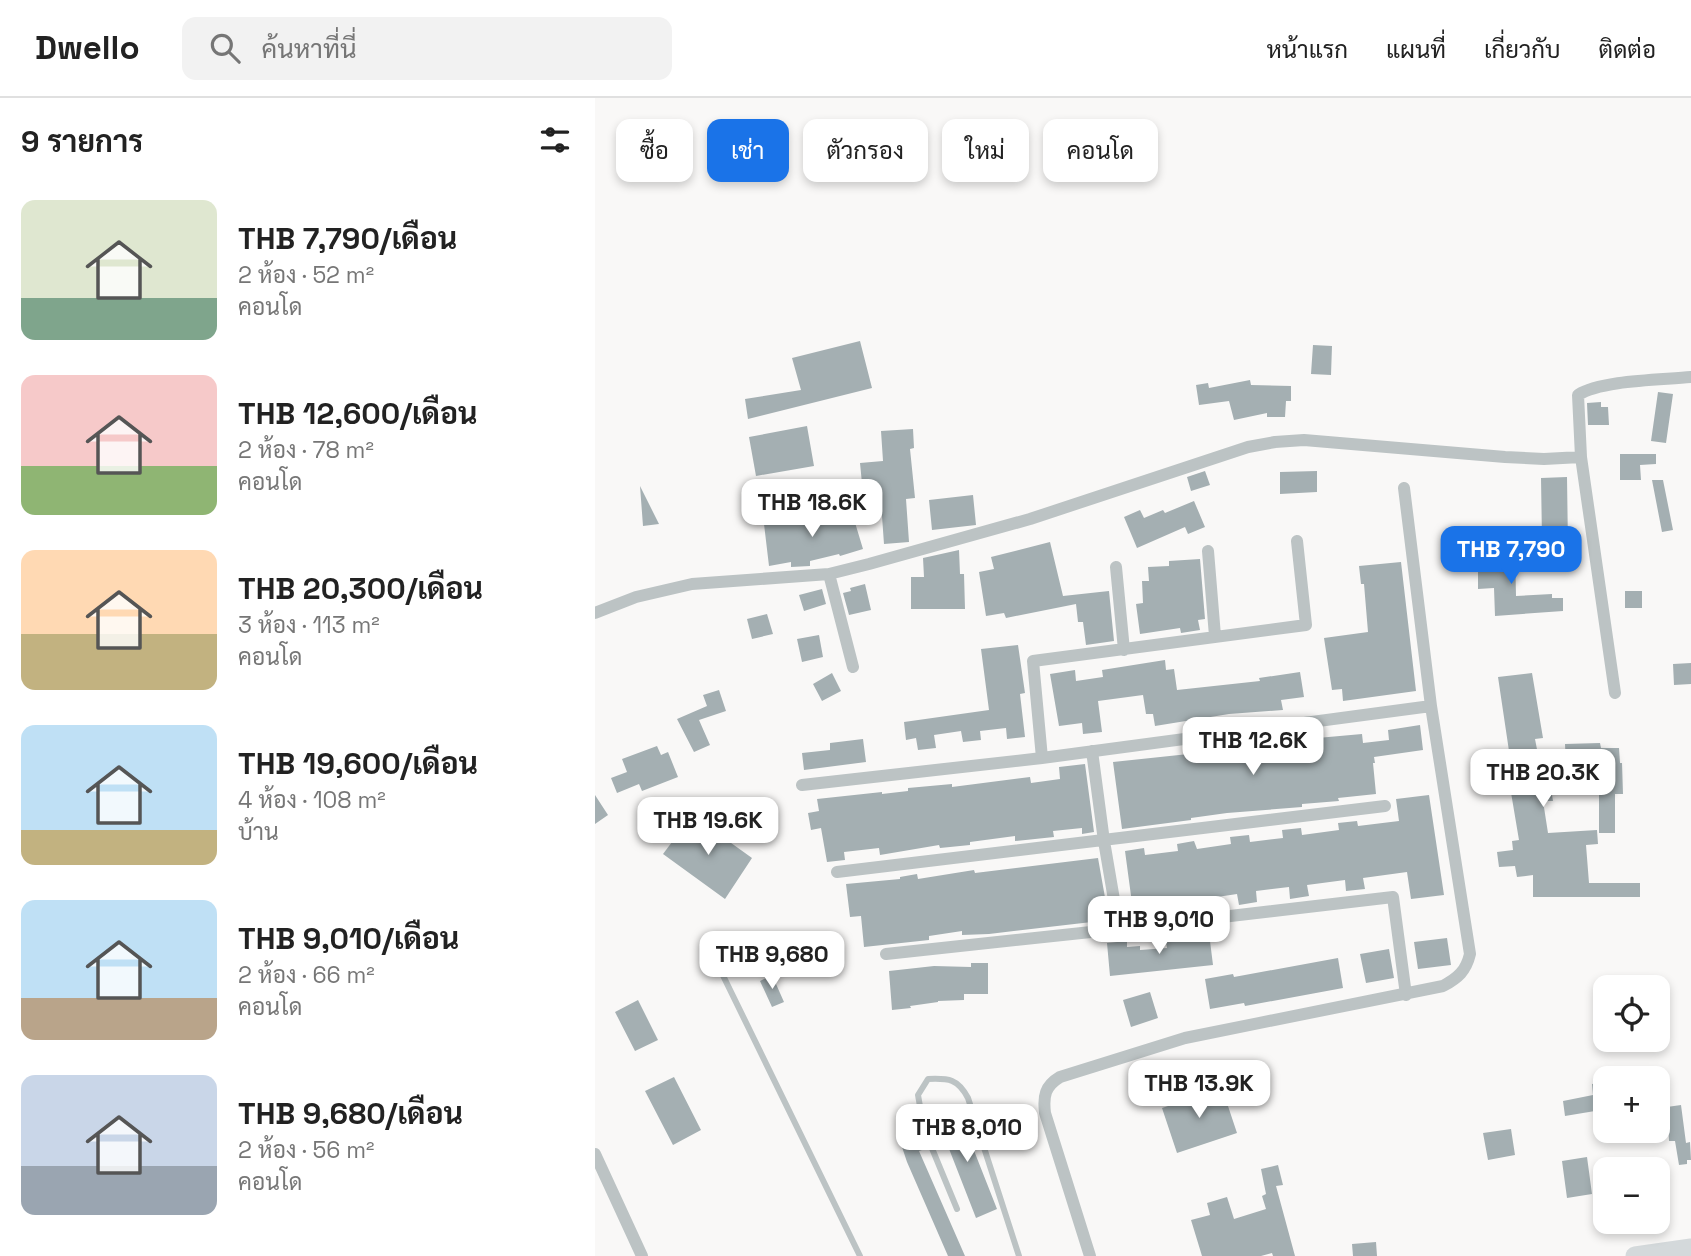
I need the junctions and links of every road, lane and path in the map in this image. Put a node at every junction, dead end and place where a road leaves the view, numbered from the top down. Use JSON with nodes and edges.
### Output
{"nodes":[{"id":1,"x":1691,"y":377,"type":"edge"},
{"id":2,"x":1581,"y":457,"type":"junction"},
{"id":3,"x":1404,"y":488,"type":"dead end"},
{"id":4,"x":1297,"y":541,"type":"dead end"},
{"id":5,"x":1208,"y":551,"type":"dead end"},
{"id":6,"x":1116,"y":567,"type":"dead end"},
{"id":7,"x":829,"y":573,"type":"junction"},
{"id":8,"x":595,"y":613,"type":"edge"},
{"id":9,"x":1215,"y":636,"type":"junction"},
{"id":10,"x":1124,"y":650,"type":"junction"},
{"id":11,"x":853,"y":667,"type":"dead end"},
{"id":12,"x":1615,"y":693,"type":"dead end"},
{"id":13,"x":1431,"y":706,"type":"junction"},
{"id":14,"x":1092,"y":751,"type":"junction"},
{"id":15,"x":1042,"y":758,"type":"junction"},
{"id":16,"x":802,"y":785,"type":"dead end"},
{"id":17,"x":1385,"y":806,"type":"dead end"},
{"id":18,"x":1104,"y":841,"type":"junction"},
{"id":19,"x":837,"y":872,"type":"dead end"},
{"id":20,"x":1119,"y":929,"type":"junction"},
{"id":21,"x":886,"y":954,"type":"dead end"},
{"id":22,"x":713,"y":955,"type":"dead end"},
{"id":23,"x":1406,"y":995,"type":"junction"},
{"id":24,"x":595,"y":1154,"type":"edge"},
{"id":25,"x":957,"y":1209,"type":"dead end"},
{"id":26,"x":1691,"y":1248,"type":"edge"},
{"id":27,"x":642,"y":1256,"type":"edge"},
{"id":28,"x":860,"y":1256,"type":"edge"},
{"id":29,"x":1019,"y":1256,"type":"edge"},
{"id":30,"x":1090,"y":1256,"type":"edge"},
{"id":31,"x":1635,"y":1256,"type":"edge"}],
"edges":[{"from":1,"to":2,"type":"street"},
{"from":2,"to":7,"type":"street"},
{"from":2,"to":12,"type":"street"},
{"from":3,"to":13,"type":"street"},
{"from":4,"to":9,"type":"street"},
{"from":5,"to":9,"type":"street"},
{"from":6,"to":10,"type":"street"},
{"from":7,"to":8,"type":"street"},
{"from":7,"to":11,"type":"street"},
{"from":9,"to":10,"type":"street"},
{"from":10,"to":15,"type":"street"},
{"from":13,"to":14,"type":"street"},
{"from":13,"to":23,"type":"street"},
{"from":14,"to":15,"type":"street"},
{"from":14,"to":18,"type":"street"},
{"from":15,"to":16,"type":"street"},
{"from":17,"to":18,"type":"street"},
{"from":18,"to":19,"type":"street"},
{"from":18,"to":20,"type":"street"},
{"from":20,"to":21,"type":"street"},
{"from":20,"to":23,"type":"street"},
{"from":22,"to":28,"type":"lane"},
{"from":23,"to":30,"type":"street"},
{"from":24,"to":27,"type":"street"},
{"from":25,"to":29,"type":"lane"},
{"from":26,"to":31,"type":"main road"}]}
